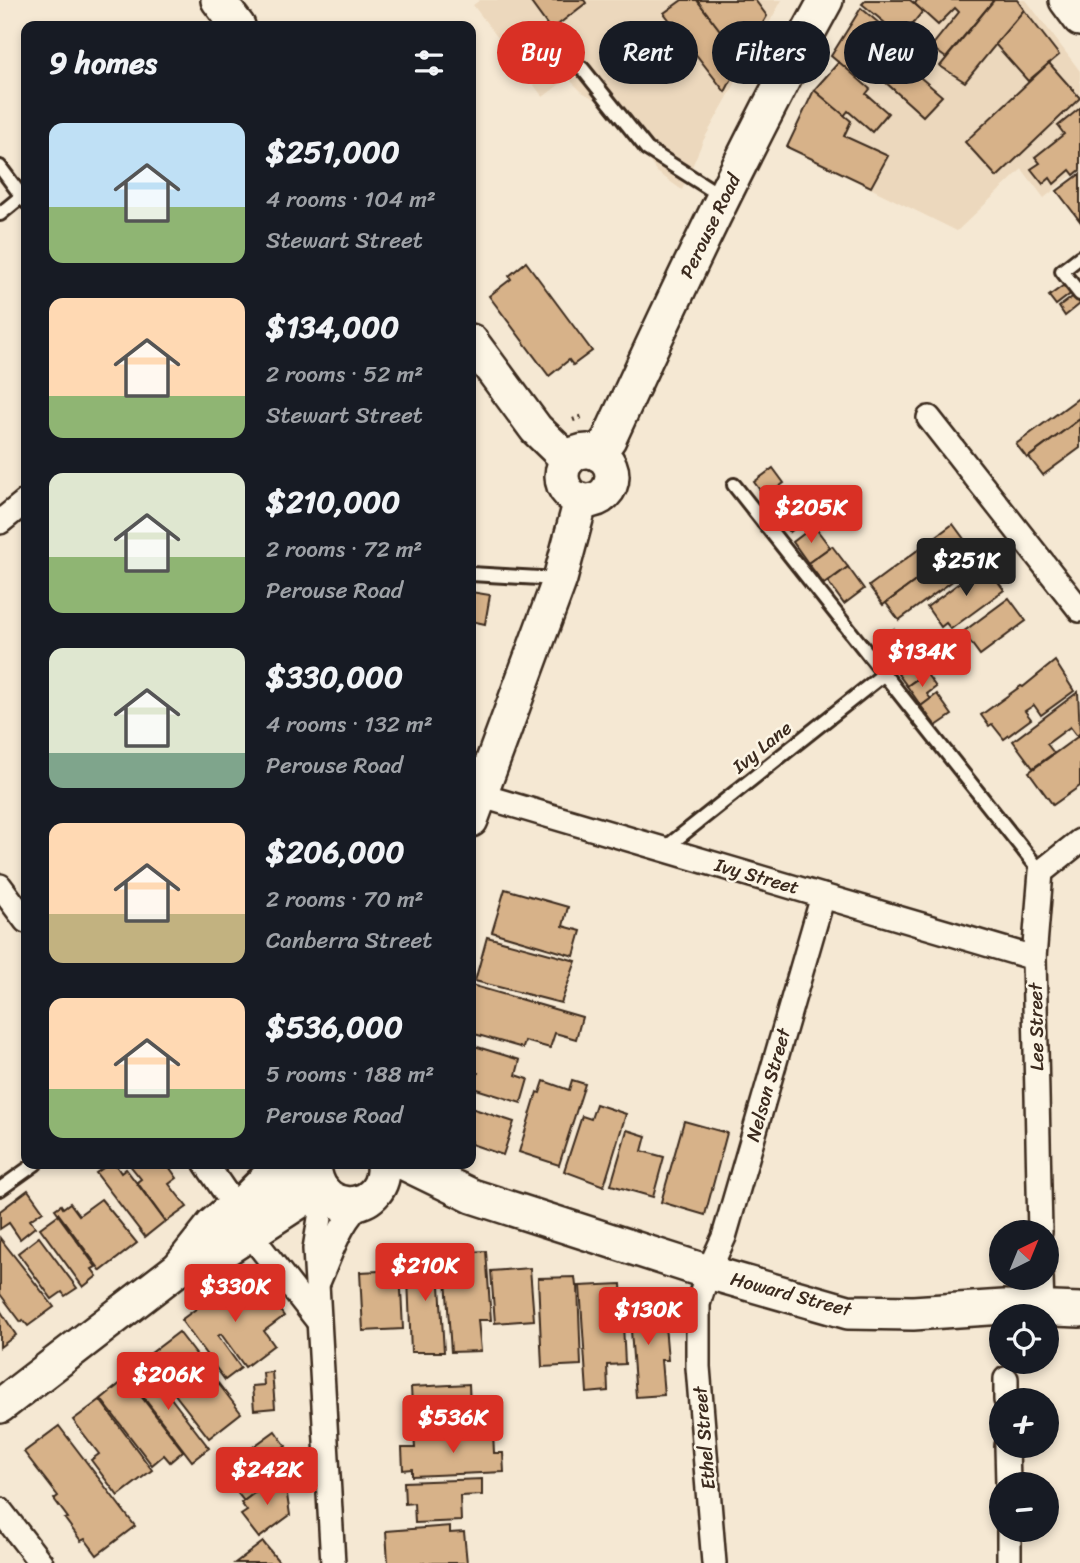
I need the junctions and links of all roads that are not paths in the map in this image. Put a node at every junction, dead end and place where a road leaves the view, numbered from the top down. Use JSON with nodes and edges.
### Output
{"nodes":[{"id":1,"x":218,"y":0,"type":"edge"},
{"id":2,"x":826,"y":0,"type":"edge"},
{"id":3,"x":1066,"y":0,"type":"edge"},
{"id":4,"x":1080,"y":19,"type":"edge"},
{"id":5,"x":234,"y":21,"type":"edge"},
{"id":6,"x":585,"y":72,"type":"edge"},
{"id":7,"x":0,"y":167,"type":"edge"},
{"id":8,"x":21,"y":195,"type":"edge"},
{"id":9,"x":723,"y":197,"type":"junction"},
{"id":10,"x":21,"y":201,"type":"edge"},
{"id":11,"x":0,"y":214,"type":"edge"},
{"id":12,"x":1080,"y":257,"type":"edge"},
{"id":13,"x":1080,"y":294,"type":"edge"},
{"id":14,"x":476,"y":348,"type":"edge"},
{"id":15,"x":929,"y":418,"type":"dead end"},
{"id":16,"x":583,"y":457,"type":"junction"},
{"id":17,"x":734,"y":485,"type":"dead end"},
{"id":18,"x":21,"y":506,"type":"edge"},
{"id":19,"x":0,"y":522,"type":"edge"},
{"id":20,"x":476,"y":574,"type":"edge"},
{"id":21,"x":560,"y":579,"type":"junction"},
{"id":22,"x":1080,"y":610,"type":"edge"},
{"id":23,"x":884,"y":674,"type":"junction"},
{"id":24,"x":476,"y":804,"type":"edge"},
{"id":25,"x":476,"y":807,"type":"edge"},
{"id":26,"x":1080,"y":841,"type":"edge"},
{"id":27,"x":664,"y":849,"type":"junction"},
{"id":28,"x":1041,"y":872,"type":"junction"},
{"id":29,"x":0,"y":886,"type":"edge"},
{"id":30,"x":823,"y":896,"type":"junction"},
{"id":31,"x":21,"y":914,"type":"edge"},
{"id":32,"x":1034,"y":958,"type":"junction"},
{"id":33,"x":28,"y":1169,"type":"edge"},
{"id":34,"x":209,"y":1169,"type":"edge"},
{"id":35,"x":261,"y":1169,"type":"edge"},
{"id":36,"x":383,"y":1169,"type":"edge"},
{"id":37,"x":416,"y":1169,"type":"edge"},
{"id":38,"x":317,"y":1178,"type":"edge"},
{"id":39,"x":0,"y":1189,"type":"edge"},
{"id":40,"x":472,"y":1196,"type":"junction"},
{"id":41,"x":368,"y":1199,"type":"junction"},
{"id":42,"x":233,"y":1217,"type":"junction"},
{"id":43,"x":1040,"y":1220,"type":"edge"},
{"id":44,"x":708,"y":1272,"type":"junction"},
{"id":45,"x":317,"y":1286,"type":"junction"},
{"id":46,"x":1042,"y":1293,"type":"edge"},
{"id":47,"x":1080,"y":1310,"type":"edge"},
{"id":48,"x":318,"y":1321,"type":"junction"},
{"id":49,"x":0,"y":1406,"type":"edge"},
{"id":50,"x":0,"y":1510,"type":"edge"},
{"id":51,"x":1009,"y":1542,"type":"edge"},
{"id":52,"x":41,"y":1563,"type":"edge"},
{"id":53,"x":333,"y":1563,"type":"edge"},
{"id":54,"x":714,"y":1563,"type":"edge"},
{"id":55,"x":1009,"y":1563,"type":"edge"}],
"edges":[{"from":1,"to":5,"type":"street"},
{"from":2,"to":9,"type":"street","name":"Perouse Road"},
{"from":3,"to":4,"type":"street"},
{"from":6,"to":9,"type":"lane"},
{"from":7,"to":8,"type":"lane"},
{"from":9,"to":16,"type":"street","name":"Perouse Road"},
{"from":10,"to":11,"type":"lane"},
{"from":12,"to":13,"type":"lane"},
{"from":14,"to":16,"type":"street"},
{"from":15,"to":22,"type":"street"},
{"from":16,"to":21,"type":"street"},
{"from":17,"to":23,"type":"lane"},
{"from":18,"to":19,"type":"street"},
{"from":20,"to":21,"type":"lane"},
{"from":21,"to":24,"type":"street"},
{"from":23,"to":27,"type":"lane","name":"Ivy Lane"},
{"from":23,"to":28,"type":"lane"},
{"from":25,"to":27,"type":"street","name":"Ivy Street"},
{"from":26,"to":28,"type":"street"},
{"from":27,"to":30,"type":"street","name":"Ivy Street"},
{"from":28,"to":32,"type":"street","name":"Lee Street"},
{"from":29,"to":31,"type":"street"},
{"from":30,"to":32,"type":"street","name":"Ivy Street"},
{"from":30,"to":44,"type":"street","name":"Nelson Street"},
{"from":32,"to":43,"type":"street","name":"Lee Street"},
{"from":33,"to":39,"type":"lane"},
{"from":34,"to":42,"type":"street"},
{"from":35,"to":42,"type":"lane"},
{"from":36,"to":41,"type":"street"},
{"from":37,"to":40,"type":"street","name":"Howard Street"},
{"from":38,"to":41,"type":"street","name":"Howard Street"},
{"from":38,"to":42,"type":"street"},
{"from":38,"to":45,"type":"street"},
{"from":40,"to":41,"type":"street","name":"Howard Street"},
{"from":40,"to":44,"type":"street","name":"Howard Street"},
{"from":41,"to":45,"type":"street"},
{"from":42,"to":48,"type":"street"},
{"from":42,"to":49,"type":"street"},
{"from":44,"to":46,"type":"street","name":"Howard Street"},
{"from":44,"to":54,"type":"street","name":"Ethel Street"},
{"from":45,"to":48,"type":"street"},
{"from":46,"to":47,"type":"street","name":"Howard Street"},
{"from":48,"to":53,"type":"street"},
{"from":50,"to":52,"type":"street"},
{"from":51,"to":55,"type":"street"}]}
